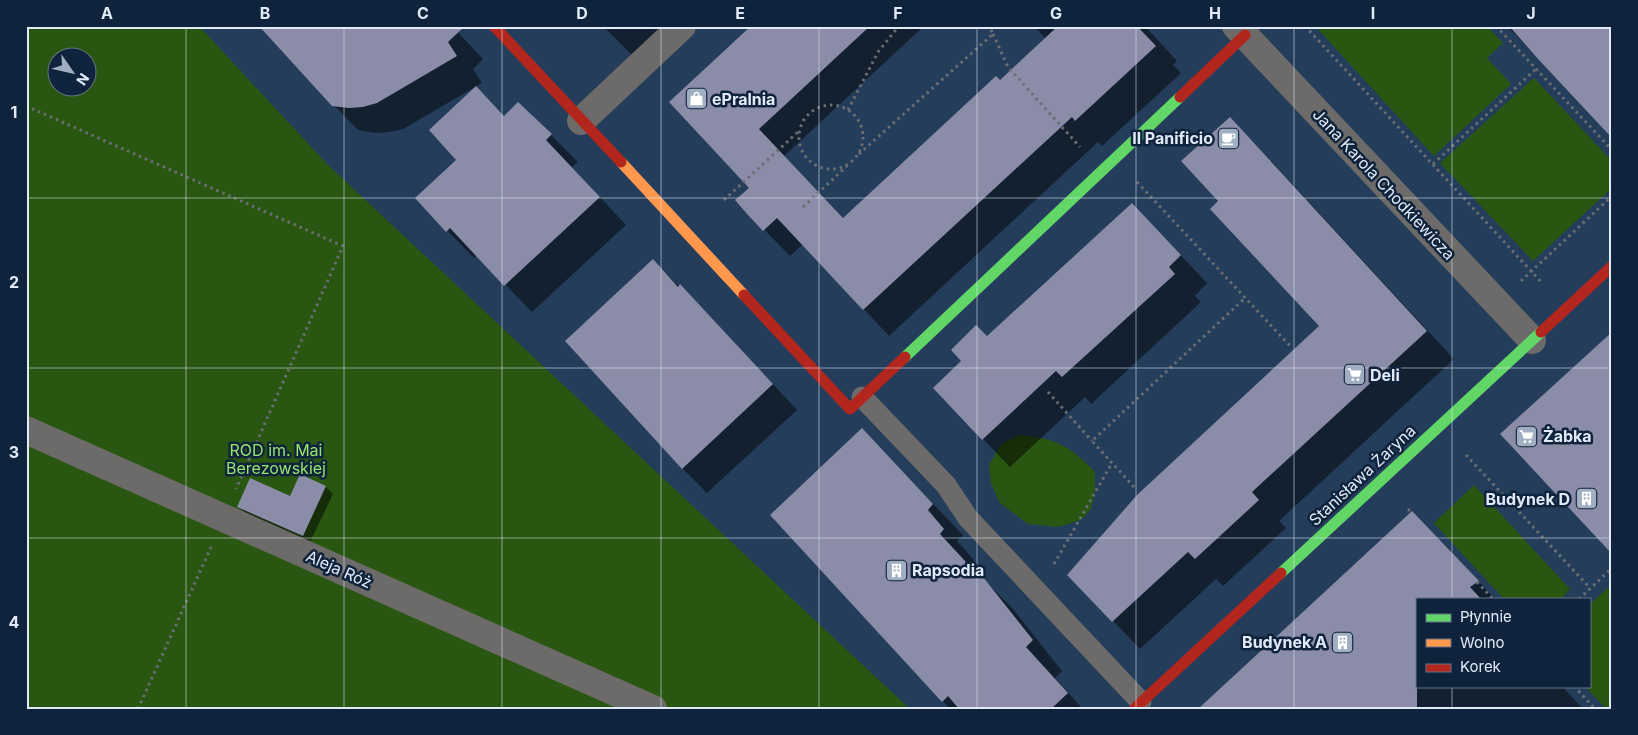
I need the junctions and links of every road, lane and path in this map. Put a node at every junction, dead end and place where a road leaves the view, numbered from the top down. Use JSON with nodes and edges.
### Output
{"nodes":[{"id":1,"x":494,"y":26,"type":"edge"},
{"id":2,"x":682,"y":26,"type":"edge"},
{"id":3,"x":899,"y":26,"type":"edge"},
{"id":4,"x":989,"y":26,"type":"edge"},
{"id":5,"x":1305,"y":26,"type":"edge"},
{"id":6,"x":1496,"y":26,"type":"edge"},
{"id":7,"x":1245,"y":29,"type":"edge"},
{"id":8,"x":993,"y":34,"type":"junction"},
{"id":9,"x":1536,"y":69,"type":"junction"},
{"id":10,"x":26,"y":106,"type":"edge"},
{"id":11,"x":848,"y":110,"type":"junction"},
{"id":12,"x":581,"y":121,"type":"junction"},
{"id":13,"x":800,"y":130,"type":"junction"},
{"id":14,"x":1612,"y":150,"type":"edge"},
{"id":15,"x":1086,"y":153,"type":"dead end"},
{"id":16,"x":858,"y":154,"type":"junction"},
{"id":17,"x":849,"y":163,"type":"junction"},
{"id":18,"x":1433,"y":164,"type":"junction"},
{"id":19,"x":1135,"y":180,"type":"dead end"},
{"id":20,"x":1612,"y":196,"type":"edge"},
{"id":21,"x":724,"y":200,"type":"dead end"},
{"id":22,"x":803,"y":207,"type":"dead end"},
{"id":23,"x":1612,"y":266,"type":"edge"},
{"id":24,"x":1531,"y":270,"type":"junction"},
{"id":25,"x":1518,"y":283,"type":"dead end"},
{"id":26,"x":1245,"y":298,"type":"junction"},
{"id":27,"x":1566,"y":309,"type":"junction"},
{"id":28,"x":1532,"y":340,"type":"junction"},
{"id":29,"x":1292,"y":348,"type":"dead end"},
{"id":30,"x":1048,"y":392,"type":"dead end"},
{"id":31,"x":862,"y":397,"type":"junction"},
{"id":32,"x":26,"y":430,"type":"edge"},
{"id":33,"x":1092,"y":441,"type":"junction"},
{"id":34,"x":1466,"y":455,"type":"dead end"},
{"id":35,"x":1112,"y":463,"type":"junction"},
{"id":36,"x":1134,"y":487,"type":"dead end"},
{"id":37,"x":224,"y":518,"type":"junction"},
{"id":38,"x":1053,"y":566,"type":"dead end"},
{"id":39,"x":1612,"y":568,"type":"edge"},
{"id":40,"x":1477,"y":582,"type":"dead end"},
{"id":41,"x":1590,"y":588,"type":"junction"},
{"id":42,"x":1492,"y":598,"type":"edge"},
{"id":43,"x":1580,"y":598,"type":"edge"},
{"id":44,"x":1576,"y":688,"type":"edge"},
{"id":45,"x":1137,"y":706,"type":"edge"},
{"id":46,"x":138,"y":709,"type":"edge"},
{"id":47,"x":652,"y":709,"type":"edge"},
{"id":48,"x":1595,"y":709,"type":"edge"}],
"edges":[{"from":1,"to":12,"type":"street"},
{"from":2,"to":12,"type":"street"},
{"from":3,"to":11,"type":"path"},
{"from":4,"to":8,"type":"path"},
{"from":5,"to":18,"type":"path"},
{"from":6,"to":9,"type":"path"},
{"from":7,"to":28,"type":"street","name":"Jana Karola Chodkiewicza"},
{"from":7,"to":31,"type":"street"},
{"from":8,"to":15,"type":"path"},
{"from":8,"to":16,"type":"path"},
{"from":9,"to":14,"type":"path"},
{"from":9,"to":18,"type":"path"},
{"from":10,"to":37,"type":"path"},
{"from":11,"to":13,"type":"path"},
{"from":11,"to":16,"type":"path"},
{"from":12,"to":31,"type":"street"},
{"from":13,"to":17,"type":"path"},
{"from":13,"to":21,"type":"path"},
{"from":16,"to":17,"type":"path"},
{"from":17,"to":22,"type":"path"},
{"from":18,"to":24,"type":"path"},
{"from":19,"to":26,"type":"path"},
{"from":20,"to":24,"type":"path"},
{"from":23,"to":27,"type":"street","name":"Stanisława Żaryna"},
{"from":24,"to":25,"type":"path"},
{"from":24,"to":27,"type":"path"},
{"from":26,"to":29,"type":"path"},
{"from":26,"to":33,"type":"path"},
{"from":27,"to":28,"type":"street","name":"Stanisława Żaryna"},
{"from":28,"to":45,"type":"street","name":"Stanisława Żaryna"},
{"from":30,"to":33,"type":"path"},
{"from":31,"to":45,"type":"lane"},
{"from":32,"to":37,"type":"street","name":"Aleja Róż"},
{"from":33,"to":35,"type":"path"},
{"from":34,"to":41,"type":"path"},
{"from":35,"to":36,"type":"path"},
{"from":35,"to":38,"type":"path"},
{"from":37,"to":46,"type":"path"},
{"from":37,"to":47,"type":"street","name":"Aleja Róż"},
{"from":39,"to":41,"type":"path"},
{"from":40,"to":42,"type":"path"},
{"from":41,"to":43,"type":"path"},
{"from":44,"to":48,"type":"path"}]}
